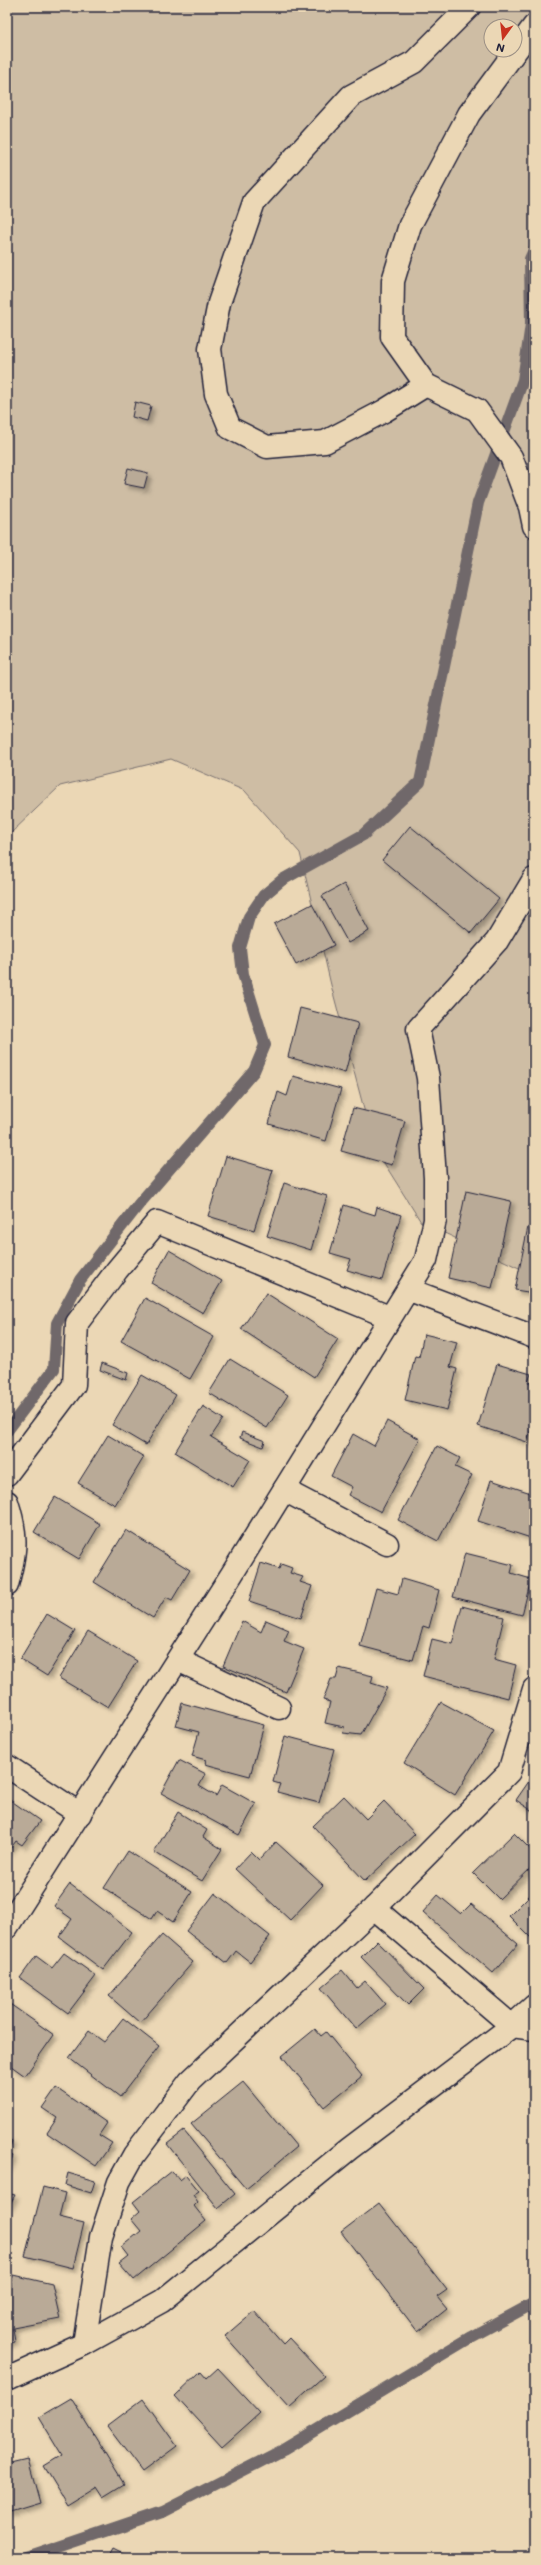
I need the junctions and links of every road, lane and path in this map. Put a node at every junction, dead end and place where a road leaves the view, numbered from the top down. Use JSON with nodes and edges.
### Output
{"nodes":[{"id":1,"x":469,"y":7,"type":"edge"},
{"id":2,"x":534,"y":26,"type":"edge"},
{"id":3,"x":426,"y":385,"type":"junction"},
{"id":4,"x":534,"y":526,"type":"edge"},
{"id":5,"x":534,"y":878,"type":"edge"},
{"id":6,"x":410,"y":1290,"type":"junction"},
{"id":7,"x":389,"y":1317,"type":"junction"},
{"id":8,"x":534,"y":1337,"type":"edge"},
{"id":9,"x":7,"y":1474,"type":"edge"},
{"id":10,"x":284,"y":1490,"type":"junction"},
{"id":11,"x":7,"y":1502,"type":"edge"},
{"id":12,"x":387,"y":1544,"type":"dead end"},
{"id":13,"x":7,"y":1585,"type":"edge"},
{"id":14,"x":178,"y":1660,"type":"junction"},
{"id":15,"x":534,"y":1689,"type":"edge"},
{"id":16,"x":279,"y":1708,"type":"dead end"},
{"id":17,"x":7,"y":1766,"type":"edge"},
{"id":18,"x":80,"y":1814,"type":"junction"},
{"id":19,"x":374,"y":1908,"type":"junction"},
{"id":20,"x":7,"y":1927,"type":"edge"},
{"id":21,"x":534,"y":2006,"type":"edge"},
{"id":22,"x":512,"y":2026,"type":"junction"},
{"id":23,"x":534,"y":2029,"type":"edge"},
{"id":24,"x":84,"y":2344,"type":"junction"},
{"id":25,"x":7,"y":2379,"type":"edge"}],
"edges":[{"from":1,"to":3,"type":"street"},
{"from":2,"to":3,"type":"street"},
{"from":3,"to":4,"type":"street"},
{"from":5,"to":6,"type":"street"},
{"from":6,"to":7,"type":"street"},
{"from":6,"to":8,"type":"street"},
{"from":7,"to":9,"type":"street"},
{"from":7,"to":10,"type":"street"},
{"from":10,"to":12,"type":"street"},
{"from":10,"to":14,"type":"street"},
{"from":11,"to":13,"type":"street"},
{"from":14,"to":16,"type":"street"},
{"from":14,"to":18,"type":"street"},
{"from":15,"to":19,"type":"street"},
{"from":17,"to":18,"type":"street"},
{"from":18,"to":20,"type":"street"},
{"from":19,"to":22,"type":"street"},
{"from":19,"to":24,"type":"street"},
{"from":21,"to":22,"type":"street"},
{"from":22,"to":23,"type":"street"},
{"from":22,"to":24,"type":"street"},
{"from":24,"to":25,"type":"street"}]}
